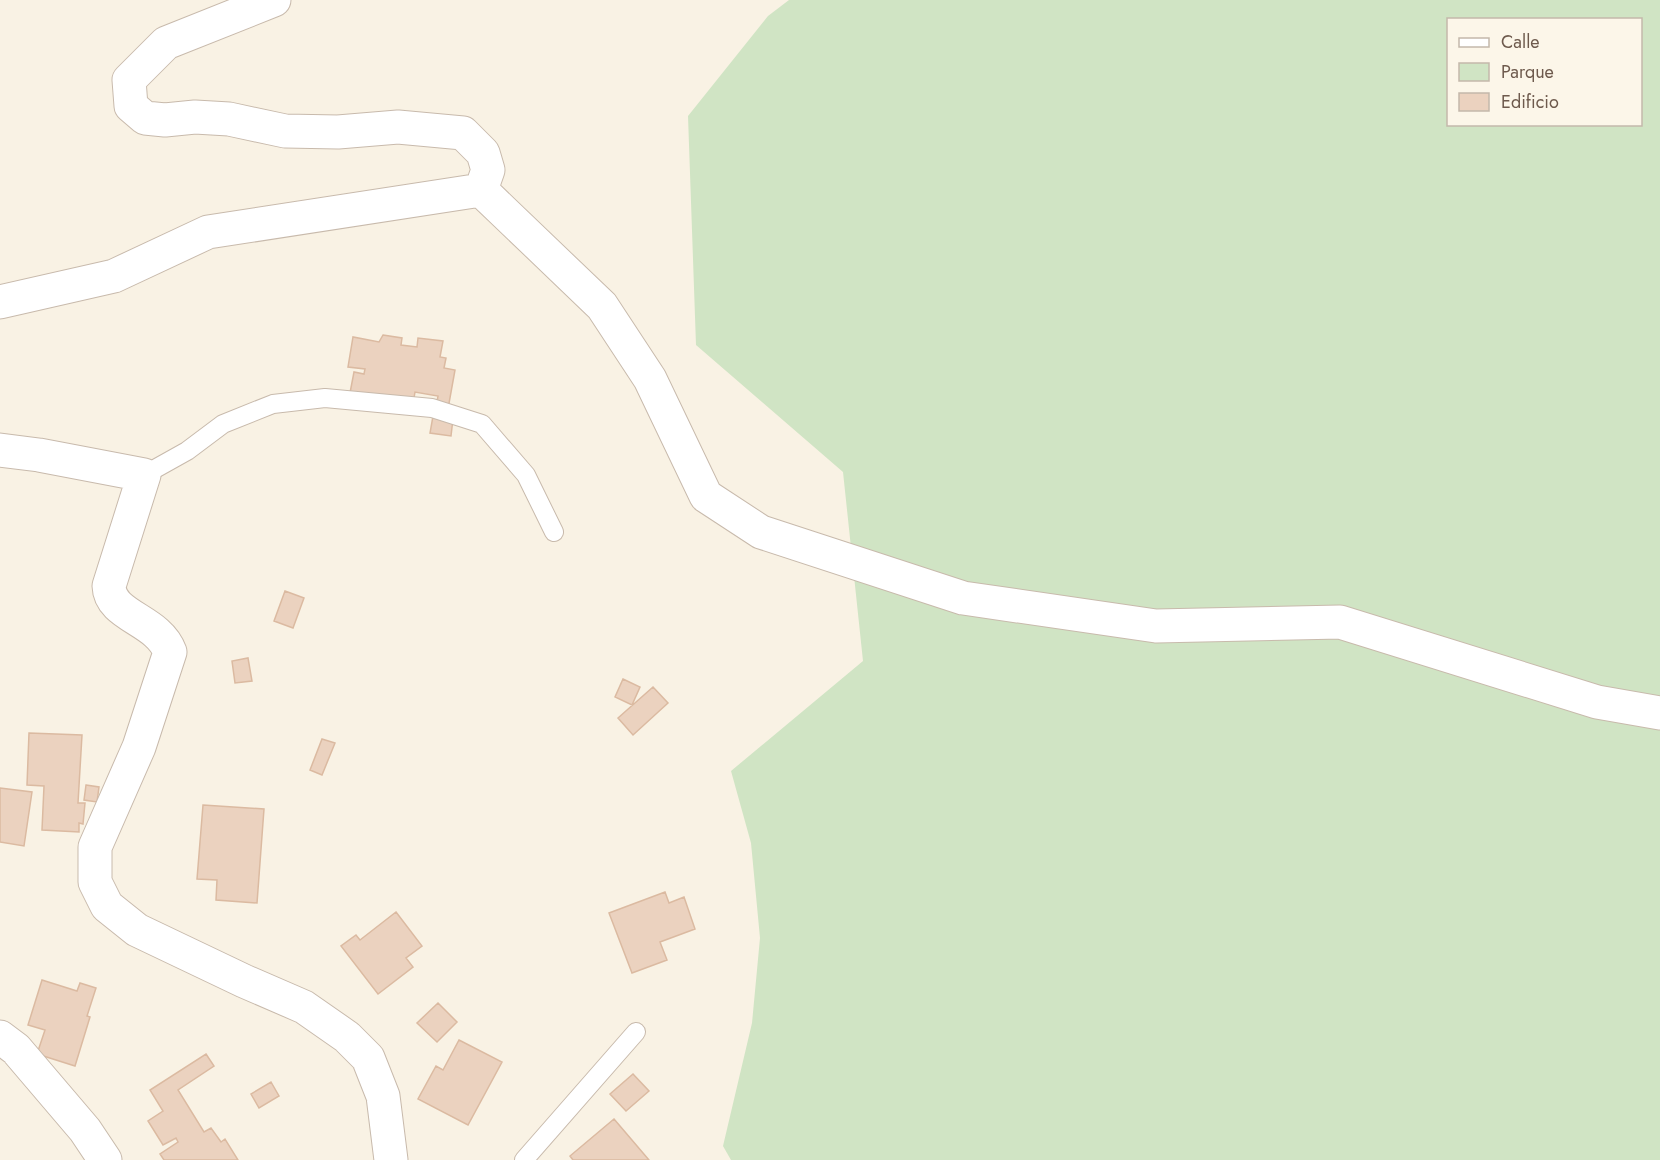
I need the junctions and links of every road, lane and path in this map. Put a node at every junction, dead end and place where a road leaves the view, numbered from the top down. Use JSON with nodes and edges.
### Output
{"nodes":[{"id":1,"x":274,"y":0,"type":"edge"},
{"id":2,"x":481,"y":190,"type":"junction"},
{"id":3,"x":0,"y":302,"type":"edge"},
{"id":4,"x":0,"y":450,"type":"edge"},
{"id":5,"x":144,"y":475,"type":"junction"},
{"id":6,"x":554,"y":532,"type":"dead end"},
{"id":7,"x":1660,"y":713,"type":"edge"},
{"id":8,"x":636,"y":1032,"type":"dead end"},
{"id":9,"x":0,"y":1037,"type":"edge"},
{"id":10,"x":105,"y":1160,"type":"edge"},
{"id":11,"x":391,"y":1160,"type":"edge"},
{"id":12,"x":524,"y":1160,"type":"edge"}],
"edges":[{"from":1,"to":2,"type":"street"},
{"from":2,"to":3,"type":"street"},
{"from":2,"to":7,"type":"street"},
{"from":4,"to":5,"type":"street"},
{"from":5,"to":6,"type":"lane"},
{"from":5,"to":11,"type":"street"},
{"from":8,"to":12,"type":"lane"},
{"from":9,"to":10,"type":"street"}]}
